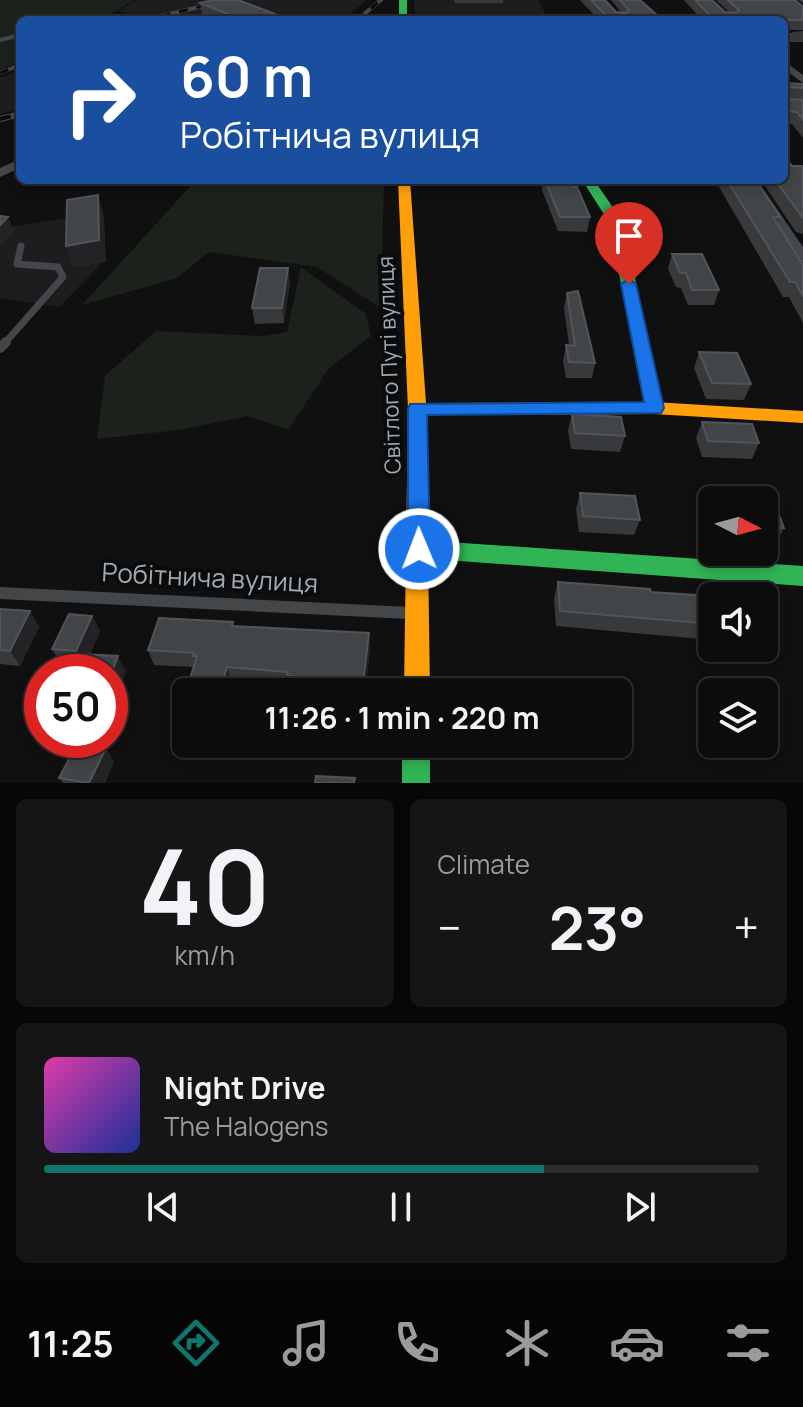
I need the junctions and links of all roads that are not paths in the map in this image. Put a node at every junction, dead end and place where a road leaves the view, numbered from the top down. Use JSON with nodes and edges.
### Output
{"nodes":[{"id":1,"x":404,"y":184,"type":"edge"},
{"id":2,"x":591,"y":184,"type":"edge"},
{"id":3,"x":754,"y":184,"type":"edge"},
{"id":4,"x":21,"y":246,"type":"dead end"},
{"id":5,"x":803,"y":258,"type":"edge"},
{"id":6,"x":0,"y":348,"type":"edge"},
{"id":7,"x":654,"y":408,"type":"junction"},
{"id":8,"x":417,"y":409,"type":"junction"},
{"id":9,"x":803,"y":417,"type":"edge"},
{"id":10,"x":419,"y":549,"type":"junction"},
{"id":11,"x":803,"y":576,"type":"edge"},
{"id":12,"x":0,"y":593,"type":"edge"},
{"id":13,"x":418,"y":613,"type":"junction"},
{"id":14,"x":417,"y":678,"type":"edge"},
{"id":15,"x":416,"y":758,"type":"edge"},
{"id":16,"x":416,"y":783,"type":"edge"}],
"edges":[{"from":1,"to":8,"type":"street","name":"Світлого Путі вулиця"},
{"from":2,"to":7,"type":"street"},
{"from":3,"to":5,"type":"street"},
{"from":4,"to":6,"type":"lane"},
{"from":7,"to":8,"type":"street"},
{"from":7,"to":9,"type":"street"},
{"from":8,"to":10,"type":"street","name":"Світлого Путі вулиця"},
{"from":10,"to":11,"type":"street"},
{"from":10,"to":13,"type":"street","name":"Світлого Путі вулиця"},
{"from":12,"to":13,"type":"lane","name":"Робітнича вулиця"},
{"from":13,"to":14,"type":"street","name":"Світлого Путі вулиця"},
{"from":15,"to":16,"type":"street"}]}
